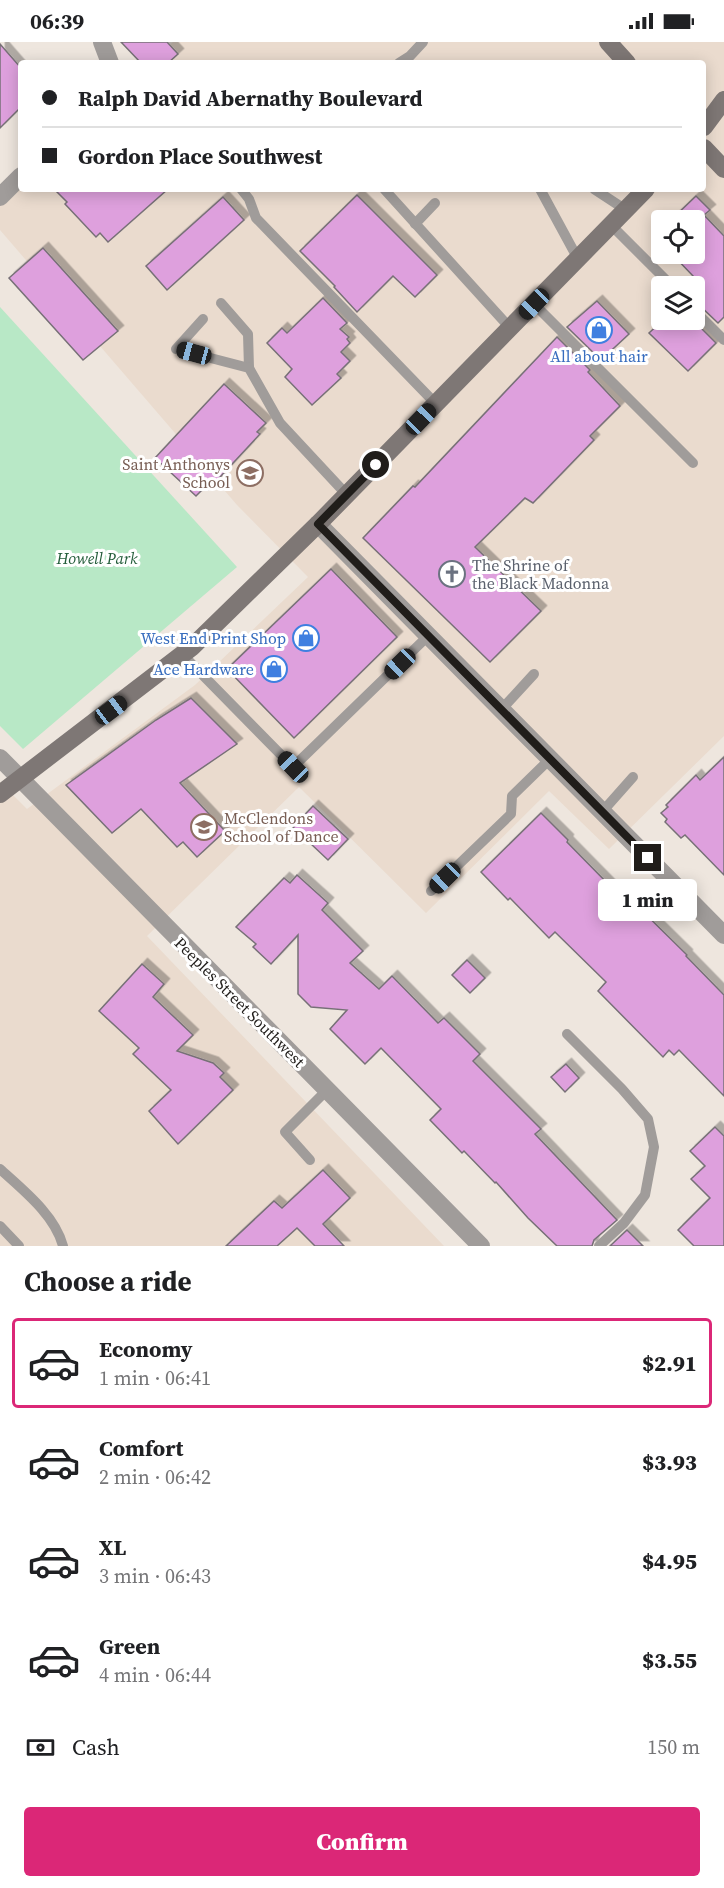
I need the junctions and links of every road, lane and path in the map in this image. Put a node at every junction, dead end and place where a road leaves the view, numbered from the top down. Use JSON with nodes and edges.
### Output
{"nodes":[{"id":1,"x":102,"y":42,"type":"edge"},
{"id":2,"x":423,"y":42,"type":"edge"},
{"id":3,"x":608,"y":42,"type":"edge"},
{"id":4,"x":109,"y":60,"type":"edge"},
{"id":5,"x":404,"y":60,"type":"edge"},
{"id":6,"x":624,"y":60,"type":"edge"},
{"id":7,"x":724,"y":100,"type":"edge"},
{"id":8,"x":706,"y":124,"type":"edge"},
{"id":9,"x":706,"y":150,"type":"edge"},
{"id":10,"x":724,"y":169,"type":"edge"},
{"id":11,"x":18,"y":179,"type":"edge"},
{"id":12,"x":243,"y":192,"type":"edge"},
{"id":13,"x":387,"y":192,"type":"edge"},
{"id":14,"x":542,"y":192,"type":"edge"},
{"id":15,"x":599,"y":192,"type":"edge"},
{"id":16,"x":643,"y":192,"type":"edge"},
{"id":17,"x":0,"y":197,"type":"edge"},
{"id":18,"x":435,"y":203,"type":"dead end"},
{"id":19,"x":626,"y":210,"type":"junction"},
{"id":20,"x":415,"y":224,"type":"junction"},
{"id":21,"x":611,"y":225,"type":"junction"},
{"id":22,"x":578,"y":259,"type":"junction"},
{"id":23,"x":662,"y":276,"type":"edge"},
{"id":24,"x":221,"y":303,"type":"dead end"},
{"id":25,"x":534,"y":304,"type":"junction"},
{"id":26,"x":202,"y":319,"type":"dead end"},
{"id":27,"x":705,"y":321,"type":"edge"},
{"id":28,"x":510,"y":328,"type":"junction"},
{"id":29,"x":724,"y":340,"type":"edge"},
{"id":30,"x":249,"y":368,"type":"junction"},
{"id":31,"x":436,"y":404,"type":"junction"},
{"id":32,"x":693,"y":462,"type":"dead end"},
{"id":33,"x":346,"y":495,"type":"junction"},
{"id":34,"x":318,"y":524,"type":"junction"},
{"id":35,"x":428,"y":636,"type":"junction"},
{"id":36,"x":183,"y":655,"type":"junction"},
{"id":37,"x":534,"y":674,"type":"dead end"},
{"id":38,"x":501,"y":710,"type":"junction"},
{"id":39,"x":0,"y":758,"type":"edge"},
{"id":40,"x":550,"y":759,"type":"junction"},
{"id":41,"x":633,"y":777,"type":"dead end"},
{"id":42,"x":21,"y":779,"type":"junction"},
{"id":43,"x":0,"y":794,"type":"edge"},
{"id":44,"x":602,"y":812,"type":"junction"},
{"id":45,"x":431,"y":891,"type":"dead end"},
{"id":46,"x":724,"y":935,"type":"edge"},
{"id":47,"x":567,"y":1034,"type":"dead end"},
{"id":48,"x":327,"y":1090,"type":"junction"},
{"id":49,"x":310,"y":1160,"type":"dead end"},
{"id":50,"x":0,"y":1169,"type":"edge"},
{"id":51,"x":0,"y":1226,"type":"edge"},
{"id":52,"x":19,"y":1246,"type":"edge"},
{"id":53,"x":63,"y":1246,"type":"edge"},
{"id":54,"x":481,"y":1246,"type":"edge"},
{"id":55,"x":599,"y":1246,"type":"edge"}],
"edges":[{"from":1,"to":4,"type":"street"},
{"from":2,"to":5,"type":"lane"},
{"from":3,"to":6,"type":"main road"},
{"from":7,"to":8,"type":"main road"},
{"from":9,"to":10,"type":"main road"},
{"from":11,"to":17,"type":"street"},
{"from":12,"to":31,"type":"lane"},
{"from":13,"to":20,"type":"lane"},
{"from":14,"to":22,"type":"lane"},
{"from":15,"to":19,"type":"lane"},
{"from":16,"to":19,"type":"main road"},
{"from":18,"to":20,"type":"lane"},
{"from":19,"to":21,"type":"main road"},
{"from":20,"to":28,"type":"lane"},
{"from":21,"to":22,"type":"main road"},
{"from":21,"to":23,"type":"lane"},
{"from":22,"to":25,"type":"main road"},
{"from":24,"to":30,"type":"lane"},
{"from":25,"to":28,"type":"main road"},
{"from":25,"to":32,"type":"lane"},
{"from":26,"to":30,"type":"lane"},
{"from":27,"to":29,"type":"lane"},
{"from":28,"to":31,"type":"main road"},
{"from":30,"to":33,"type":"lane"},
{"from":31,"to":33,"type":"main road"},
{"from":33,"to":34,"type":"main road"},
{"from":34,"to":35,"type":"street"},
{"from":34,"to":36,"type":"main road"},
{"from":35,"to":36,"type":"lane"},
{"from":35,"to":38,"type":"street"},
{"from":36,"to":42,"type":"main road"},
{"from":37,"to":38,"type":"lane"},
{"from":38,"to":40,"type":"street"},
{"from":39,"to":42,"type":"street","name":"Peeples Street Southwest"},
{"from":40,"to":44,"type":"street"},
{"from":40,"to":45,"type":"lane"},
{"from":41,"to":44,"type":"lane"},
{"from":42,"to":43,"type":"main road"},
{"from":42,"to":48,"type":"street","name":"Peeples Street Southwest"},
{"from":44,"to":46,"type":"street"},
{"from":47,"to":55,"type":"lane"},
{"from":48,"to":49,"type":"lane"},
{"from":48,"to":54,"type":"street","name":"Peeples Street Southwest"},
{"from":50,"to":53,"type":"lane"},
{"from":51,"to":52,"type":"lane"}]}
